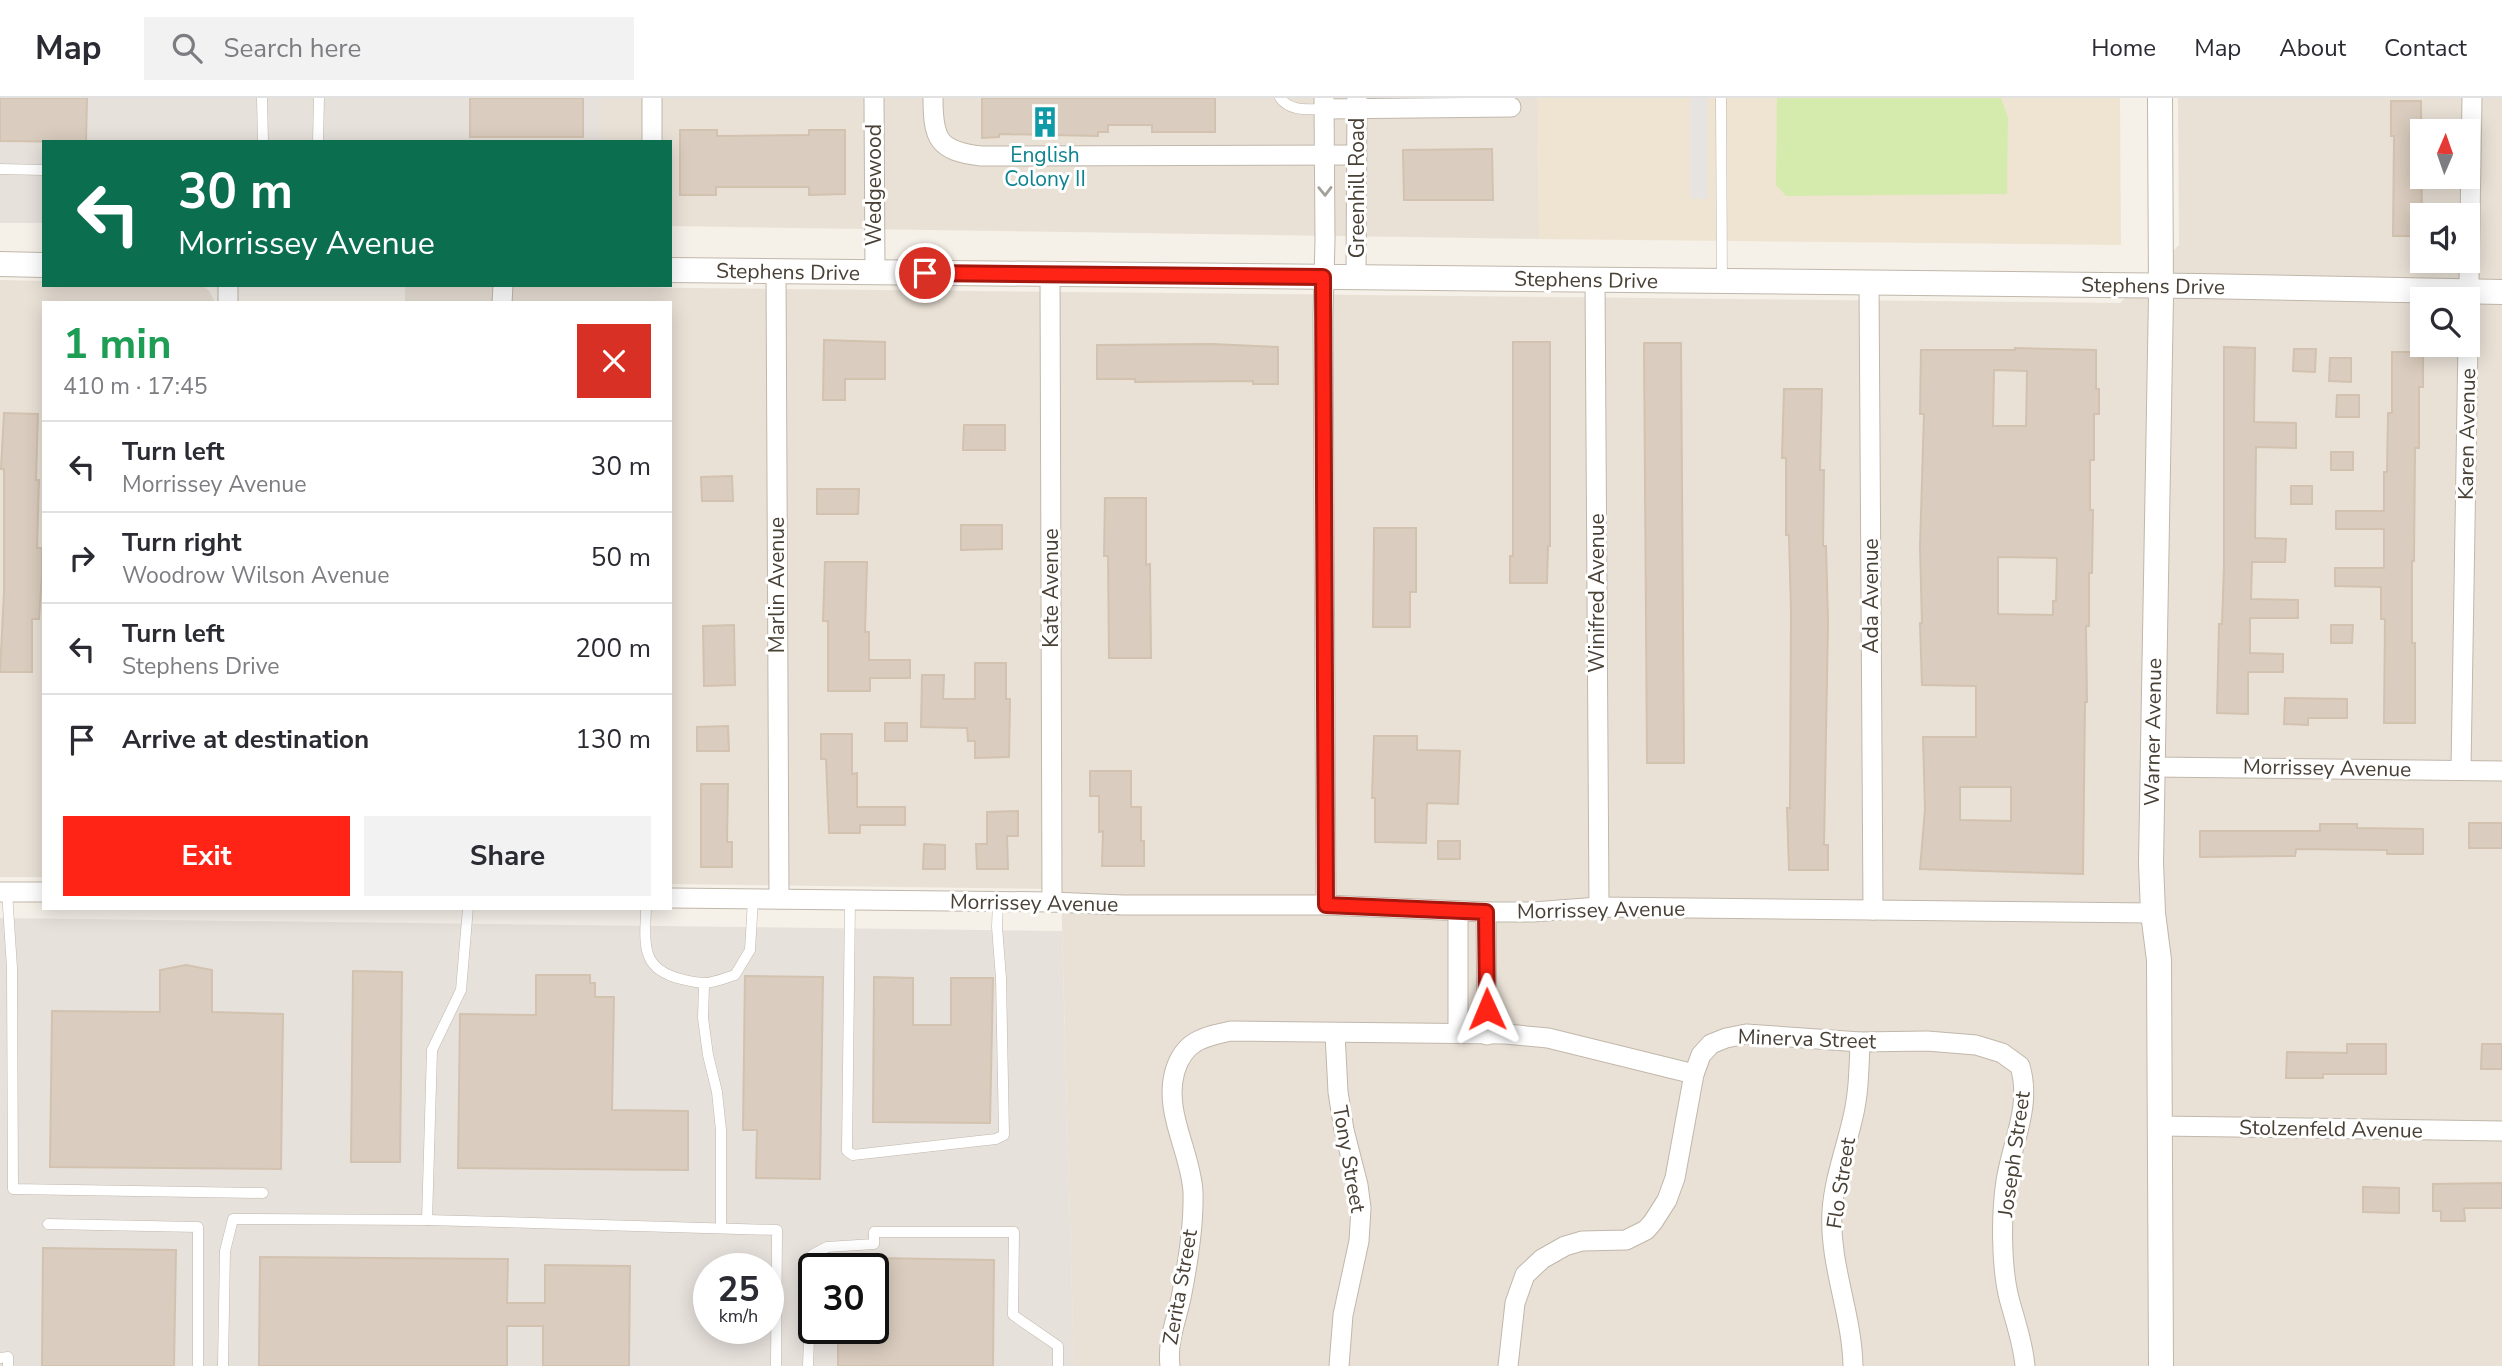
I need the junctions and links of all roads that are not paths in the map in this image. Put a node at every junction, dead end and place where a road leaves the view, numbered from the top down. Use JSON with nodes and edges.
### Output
{"nodes":[{"id":1,"x":262,"y":98,"type":"edge"},
{"id":2,"x":319,"y":98,"type":"edge"},
{"id":3,"x":652,"y":98,"type":"edge"},
{"id":4,"x":874,"y":98,"type":"edge"},
{"id":5,"x":933,"y":98,"type":"edge"},
{"id":6,"x":1280,"y":98,"type":"edge"},
{"id":7,"x":1721,"y":98,"type":"edge"},
{"id":8,"x":2160,"y":98,"type":"edge"},
{"id":9,"x":2472,"y":98,"type":"edge"},
{"id":10,"x":1324,"y":103,"type":"edge"},
{"id":11,"x":1357,"y":103,"type":"edge"},
{"id":12,"x":1511,"y":107,"type":"dead end"},
{"id":13,"x":263,"y":140,"type":"edge"},
{"id":14,"x":318,"y":140,"type":"edge"},
{"id":15,"x":652,"y":140,"type":"edge"},
{"id":16,"x":1324,"y":155,"type":"junction"},
{"id":17,"x":1357,"y":155,"type":"junction"},
{"id":18,"x":0,"y":169,"type":"edge"},
{"id":19,"x":42,"y":170,"type":"edge"},
{"id":20,"x":0,"y":264,"type":"edge"},
{"id":21,"x":42,"y":265,"type":"edge"},
{"id":22,"x":672,"y":270,"type":"edge"},
{"id":23,"x":776,"y":271,"type":"junction"},
{"id":24,"x":875,"y":273,"type":"junction"},
{"id":25,"x":1050,"y":274,"type":"junction"},
{"id":26,"x":1323,"y":277,"type":"junction"},
{"id":27,"x":1356,"y":278,"type":"junction"},
{"id":28,"x":1595,"y":280,"type":"junction"},
{"id":29,"x":1721,"y":281,"type":"junction"},
{"id":30,"x":1869,"y":283,"type":"junction"},
{"id":31,"x":2161,"y":286,"type":"junction"},
{"id":32,"x":2469,"y":287,"type":"edge"},
{"id":33,"x":2410,"y":290,"type":"edge"},
{"id":34,"x":2480,"y":291,"type":"edge"},
{"id":35,"x":2502,"y":292,"type":"edge"},
{"id":36,"x":2468,"y":357,"type":"edge"},
{"id":37,"x":2152,"y":767,"type":"junction"},
{"id":38,"x":2462,"y":770,"type":"junction"},
{"id":39,"x":2502,"y":771,"type":"edge"},
{"id":40,"x":3,"y":892,"type":"edge"},
{"id":41,"x":42,"y":892,"type":"edge"},
{"id":42,"x":672,"y":898,"type":"edge"},
{"id":43,"x":753,"y":899,"type":"junction"},
{"id":44,"x":779,"y":900,"type":"junction"},
{"id":45,"x":850,"y":901,"type":"junction"},
{"id":46,"x":998,"y":901,"type":"junction"},
{"id":47,"x":1052,"y":902,"type":"junction"},
{"id":48,"x":1326,"y":905,"type":"junction"},
{"id":49,"x":1599,"y":907,"type":"junction"},
{"id":50,"x":468,"y":910,"type":"edge"},
{"id":51,"x":646,"y":910,"type":"edge"},
{"id":52,"x":1873,"y":910,"type":"junction"},
{"id":53,"x":1458,"y":911,"type":"junction"},
{"id":54,"x":1486,"y":912,"type":"junction"},
{"id":55,"x":2154,"y":913,"type":"junction"},
{"id":56,"x":704,"y":985,"type":"junction"},
{"id":57,"x":1335,"y":1033,"type":"junction"},
{"id":58,"x":1458,"y":1033,"type":"junction"},
{"id":59,"x":1488,"y":1035,"type":"junction"},
{"id":60,"x":1860,"y":1042,"type":"junction"},
{"id":61,"x":2020,"y":1066,"type":"joint"},
{"id":62,"x":1694,"y":1074,"type":"junction"},
{"id":63,"x":2160,"y":1126,"type":"junction"},
{"id":64,"x":2502,"y":1131,"type":"edge"},
{"id":65,"x":263,"y":1193,"type":"dead end"},
{"id":66,"x":427,"y":1220,"type":"junction"},
{"id":67,"x":48,"y":1224,"type":"dead end"},
{"id":68,"x":721,"y":1228,"type":"junction"},
{"id":69,"x":198,"y":1366,"type":"edge"},
{"id":70,"x":223,"y":1366,"type":"edge"},
{"id":71,"x":776,"y":1366,"type":"edge"},
{"id":72,"x":808,"y":1366,"type":"edge"},
{"id":73,"x":1058,"y":1366,"type":"edge"},
{"id":74,"x":1170,"y":1366,"type":"edge"},
{"id":75,"x":1339,"y":1366,"type":"edge"},
{"id":76,"x":1508,"y":1366,"type":"edge"},
{"id":77,"x":1853,"y":1366,"type":"edge"},
{"id":78,"x":2025,"y":1366,"type":"edge"},
{"id":79,"x":2161,"y":1366,"type":"edge"}],
"edges":[{"from":1,"to":13,"type":"lane"},
{"from":2,"to":14,"type":"lane"},
{"from":3,"to":15,"type":"street"},
{"from":4,"to":24,"type":"street","name":"Wedgewood"},
{"from":5,"to":16,"type":"street"},
{"from":6,"to":10,"type":"lane"},
{"from":7,"to":29,"type":"lane"},
{"from":8,"to":31,"type":"street","name":"Warner Avenue"},
{"from":9,"to":32,"type":"street","name":"Karen Avenue"},
{"from":10,"to":11,"type":"street"},
{"from":10,"to":16,"type":"street","name":"Greenhill Road"},
{"from":11,"to":12,"type":"street"},
{"from":11,"to":17,"type":"street","name":"Greenhill Road"},
{"from":16,"to":17,"type":"street"},
{"from":16,"to":26,"type":"street","name":"Greenhill Road","one_way":true},
{"from":17,"to":27,"type":"street","name":"Greenhill Road"},
{"from":18,"to":19,"type":"lane"},
{"from":20,"to":21,"type":"street"},
{"from":22,"to":23,"type":"street","name":"Stephens Drive"},
{"from":23,"to":24,"type":"street","name":"Stephens Drive"},
{"from":23,"to":44,"type":"street","name":"Marlin Avenue"},
{"from":24,"to":25,"type":"street","name":"Stephens Drive"},
{"from":25,"to":26,"type":"street","name":"Stephens Drive"},
{"from":25,"to":47,"type":"street","name":"Kate Avenue"},
{"from":26,"to":27,"type":"street","name":"Stephens Drive"},
{"from":26,"to":48,"type":"street","name":"Greenhill Road"},
{"from":27,"to":28,"type":"street","name":"Stephens Drive"},
{"from":28,"to":29,"type":"street","name":"Stephens Drive"},
{"from":28,"to":49,"type":"street","name":"Winifred Avenue"},
{"from":29,"to":30,"type":"street","name":"Stephens Drive"},
{"from":30,"to":31,"type":"street","name":"Stephens Drive"},
{"from":30,"to":52,"type":"street","name":"Ada Avenue"},
{"from":31,"to":33,"type":"street","name":"Stephens Drive"},
{"from":31,"to":37,"type":"street","name":"Warner Avenue"},
{"from":34,"to":35,"type":"street","name":"Stephens Drive"},
{"from":36,"to":38,"type":"street","name":"Karen Avenue"},
{"from":37,"to":38,"type":"street","name":"Morrissey Avenue"},
{"from":37,"to":55,"type":"street","name":"Warner Avenue"},
{"from":38,"to":39,"type":"street","name":"Morrissey Avenue"},
{"from":40,"to":41,"type":"street"},
{"from":40,"to":65,"type":"lane"},
{"from":42,"to":43,"type":"street","name":"Morrissey Avenue"},
{"from":43,"to":44,"type":"street","name":"Morrissey Avenue"},
{"from":43,"to":56,"type":"lane"},
{"from":44,"to":45,"type":"street","name":"Morrissey Avenue"},
{"from":45,"to":46,"type":"street","name":"Morrissey Avenue"},
{"from":45,"to":46,"type":"lane"},
{"from":46,"to":47,"type":"street","name":"Morrissey Avenue"},
{"from":47,"to":48,"type":"street","name":"Morrissey Avenue"},
{"from":48,"to":53,"type":"street","name":"Morrissey Avenue"},
{"from":49,"to":52,"type":"street","name":"Morrissey Avenue"},
{"from":49,"to":54,"type":"street","name":"Morrissey Avenue"},
{"from":50,"to":66,"type":"lane"},
{"from":51,"to":56,"type":"lane"},
{"from":52,"to":55,"type":"street","name":"Morrissey Avenue"},
{"from":53,"to":54,"type":"street","name":"Morrissey Avenue"},
{"from":53,"to":58,"type":"street"},
{"from":54,"to":59,"type":"street"},
{"from":55,"to":63,"type":"street","name":"Warner Avenue"},
{"from":56,"to":68,"type":"lane"},
{"from":57,"to":58,"type":"street"},
{"from":57,"to":74,"type":"street","name":"Zerita Street"},
{"from":57,"to":75,"type":"street","name":"Tony Street"},
{"from":58,"to":59,"type":"street"},
{"from":59,"to":62,"type":"street"},
{"from":60,"to":61,"type":"street","name":"Minerva Street"},
{"from":60,"to":62,"type":"street","name":"Minerva Street"},
{"from":60,"to":77,"type":"street","name":"Flo Street"},
{"from":61,"to":78,"type":"street","name":"Joseph Street"},
{"from":62,"to":76,"type":"street","name":"Minerva Street"},
{"from":63,"to":64,"type":"street","name":"Stolzenfeld Avenue"},
{"from":63,"to":79,"type":"street","name":"Warner Avenue"},
{"from":66,"to":68,"type":"lane"},
{"from":66,"to":70,"type":"lane"},
{"from":67,"to":69,"type":"lane"},
{"from":68,"to":71,"type":"lane"},
{"from":72,"to":73,"type":"lane"}]}
